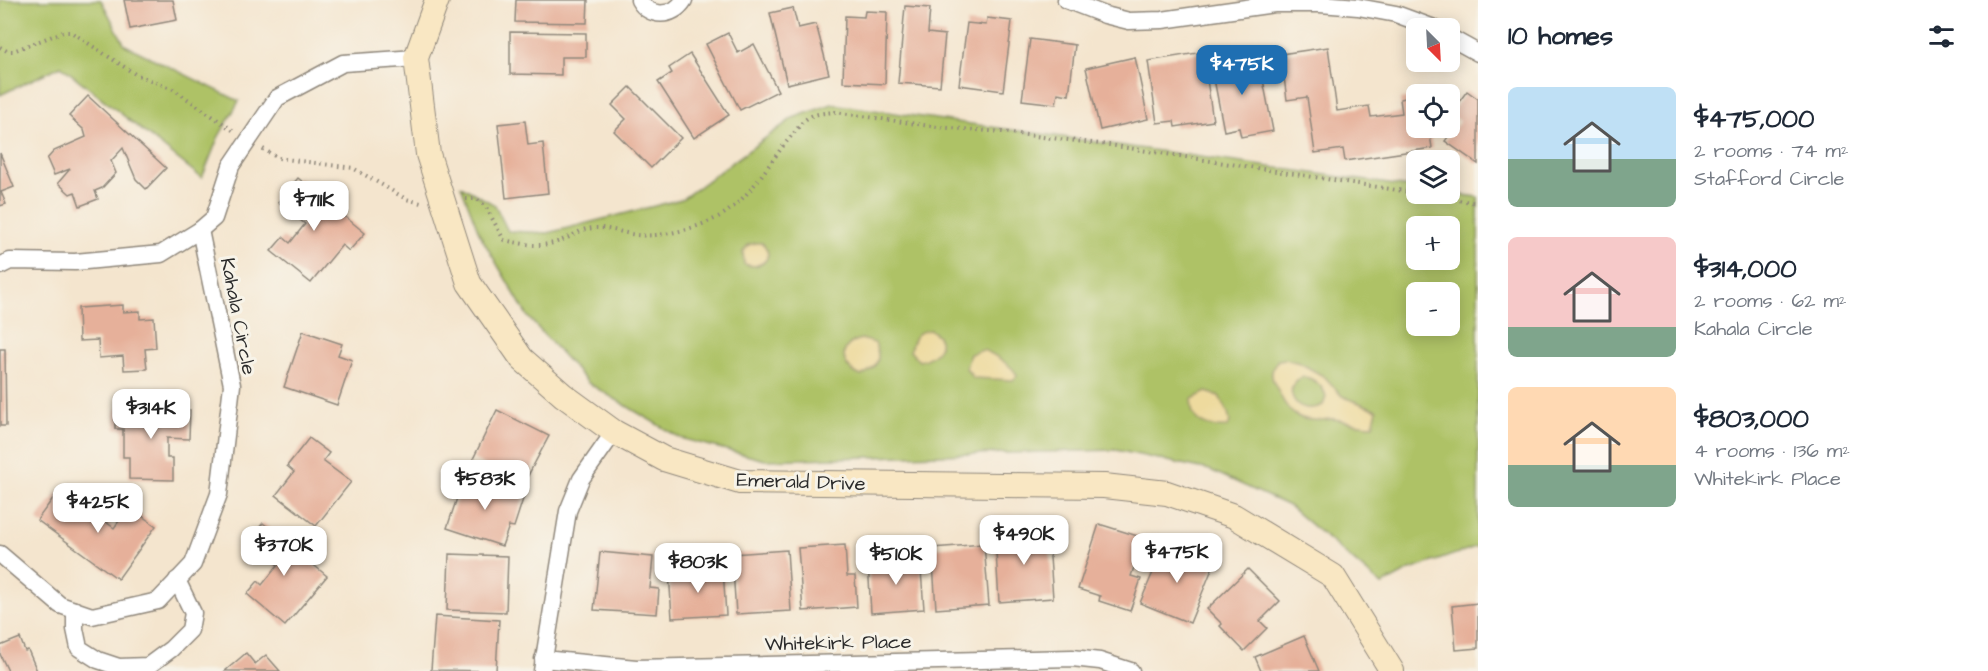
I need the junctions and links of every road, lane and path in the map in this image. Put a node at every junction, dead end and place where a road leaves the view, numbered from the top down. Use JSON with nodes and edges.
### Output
{"nodes":[{"id":1,"x":437,"y":0,"type":"edge"},
{"id":2,"x":639,"y":0,"type":"edge"},
{"id":3,"x":684,"y":0,"type":"edge"},
{"id":4,"x":1066,"y":0,"type":"edge"},
{"id":5,"x":1396,"y":7,"type":"edge"},
{"id":6,"x":1416,"y":18,"type":"edge"},
{"id":7,"x":1460,"y":43,"type":"edge"},
{"id":8,"x":0,"y":47,"type":"edge"},
{"id":9,"x":1478,"y":53,"type":"edge"},
{"id":10,"x":416,"y":58,"type":"junction"},
{"id":11,"x":249,"y":140,"type":"junction"},
{"id":12,"x":1406,"y":191,"type":"edge"},
{"id":13,"x":442,"y":199,"type":"junction"},
{"id":14,"x":1460,"y":200,"type":"edge"},
{"id":15,"x":1478,"y":203,"type":"edge"},
{"id":16,"x":200,"y":230,"type":"junction"},
{"id":17,"x":0,"y":266,"type":"edge"},
{"id":18,"x":614,"y":432,"type":"junction"},
{"id":19,"x":0,"y":554,"type":"edge"},
{"id":20,"x":177,"y":580,"type":"junction"},
{"id":21,"x":75,"y":610,"type":"junction"},
{"id":22,"x":543,"y":665,"type":"edge"},
{"id":23,"x":1131,"y":671,"type":"edge"},
{"id":24,"x":1392,"y":671,"type":"edge"}],
"edges":[{"from":1,"to":10,"type":"street","name":"Emerald Drive"},
{"from":2,"to":3,"type":"street"},
{"from":4,"to":5,"type":"street"},
{"from":5,"to":6,"type":"street"},
{"from":7,"to":9,"type":"street"},
{"from":8,"to":11,"type":"path"},
{"from":10,"to":11,"type":"street"},
{"from":10,"to":13,"type":"street","name":"Emerald Drive"},
{"from":11,"to":13,"type":"path"},
{"from":11,"to":16,"type":"street"},
{"from":12,"to":13,"type":"path"},
{"from":13,"to":18,"type":"street","name":"Emerald Drive"},
{"from":14,"to":15,"type":"path"},
{"from":16,"to":17,"type":"street"},
{"from":16,"to":20,"type":"street","name":"Kahala Circle"},
{"from":18,"to":22,"type":"street"},
{"from":18,"to":24,"type":"street","name":"Emerald Drive"},
{"from":19,"to":21,"type":"street","name":"Kahala Circle"},
{"from":20,"to":21,"type":"street","name":"Kahala Circle"},
{"from":20,"to":21,"type":"street"},
{"from":22,"to":23,"type":"street","name":"Whitekirk Place"}]}
